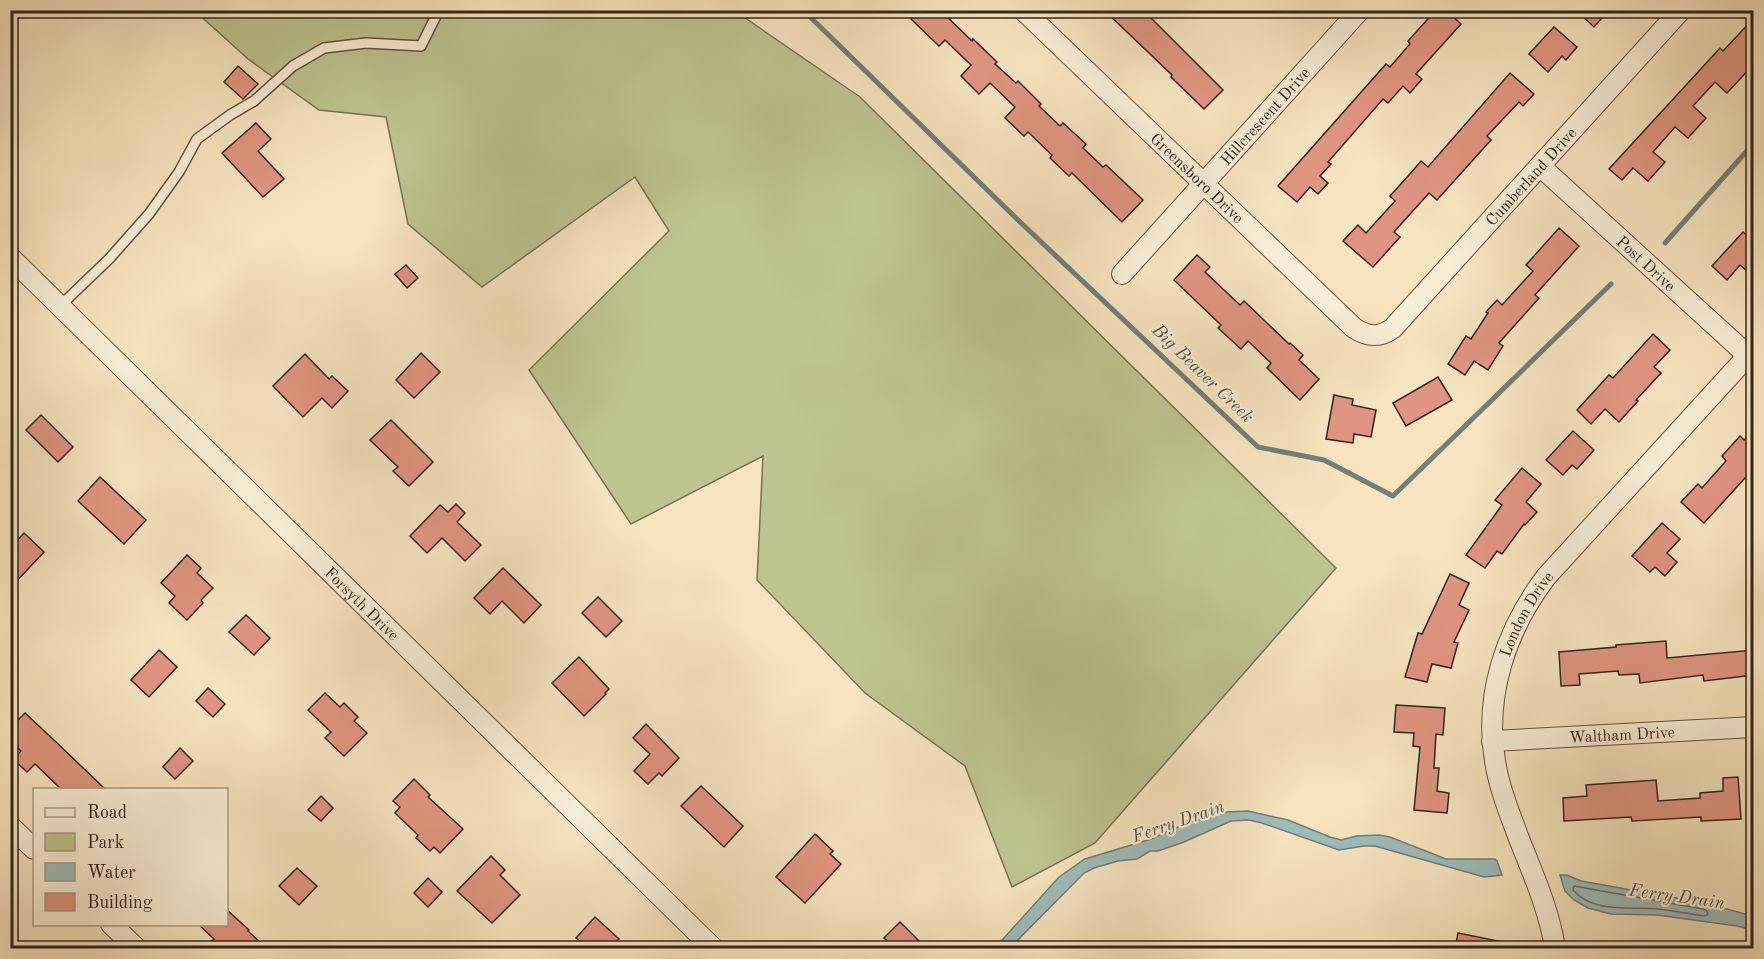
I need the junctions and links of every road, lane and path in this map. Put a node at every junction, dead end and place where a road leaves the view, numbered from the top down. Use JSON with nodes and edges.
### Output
{"nodes":[{"id":1,"x":442,"y":10,"type":"edge"},
{"id":2,"x":1023,"y":10,"type":"edge"},
{"id":3,"x":1360,"y":10,"type":"edge"},
{"id":4,"x":1681,"y":10,"type":"edge"},
{"id":5,"x":1540,"y":166,"type":"junction"},
{"id":6,"x":1204,"y":184,"type":"junction"},
{"id":7,"x":10,"y":257,"type":"edge"},
{"id":8,"x":1122,"y":274,"type":"dead end"},
{"id":9,"x":60,"y":306,"type":"junction"},
{"id":10,"x":1377,"y":336,"type":"joint"},
{"id":11,"x":1751,"y":355,"type":"edge"},
{"id":12,"x":1754,"y":727,"type":"edge"},
{"id":13,"x":1492,"y":741,"type":"junction"},
{"id":14,"x":10,"y":826,"type":"edge"},
{"id":15,"x":33,"y":848,"type":"edge"},
{"id":16,"x":113,"y":926,"type":"edge"},
{"id":17,"x":136,"y":948,"type":"edge"},
{"id":18,"x":713,"y":948,"type":"edge"},
{"id":19,"x":1555,"y":948,"type":"edge"}],
"edges":[{"from":1,"to":9,"type":"lane"},
{"from":2,"to":6,"type":"street","name":"Greensboro Drive"},
{"from":3,"to":6,"type":"street","name":"Hillcrescent Drive"},
{"from":4,"to":5,"type":"street","name":"Cumberland Drive"},
{"from":5,"to":10,"type":"street","name":"Cumberland Drive"},
{"from":5,"to":11,"type":"street","name":"Post Drive"},
{"from":6,"to":8,"type":"street","name":"Hillcrescent Drive"},
{"from":6,"to":10,"type":"street","name":"Greensboro Drive"},
{"from":7,"to":9,"type":"street","name":"Forsyth Drive"},
{"from":9,"to":18,"type":"street","name":"Forsyth Drive"},
{"from":11,"to":13,"type":"street","name":"London Drive"},
{"from":12,"to":13,"type":"street","name":"Waltham Drive"},
{"from":13,"to":19,"type":"street","name":"London Drive"},
{"from":14,"to":15,"type":"street"},
{"from":16,"to":17,"type":"street"}]}
